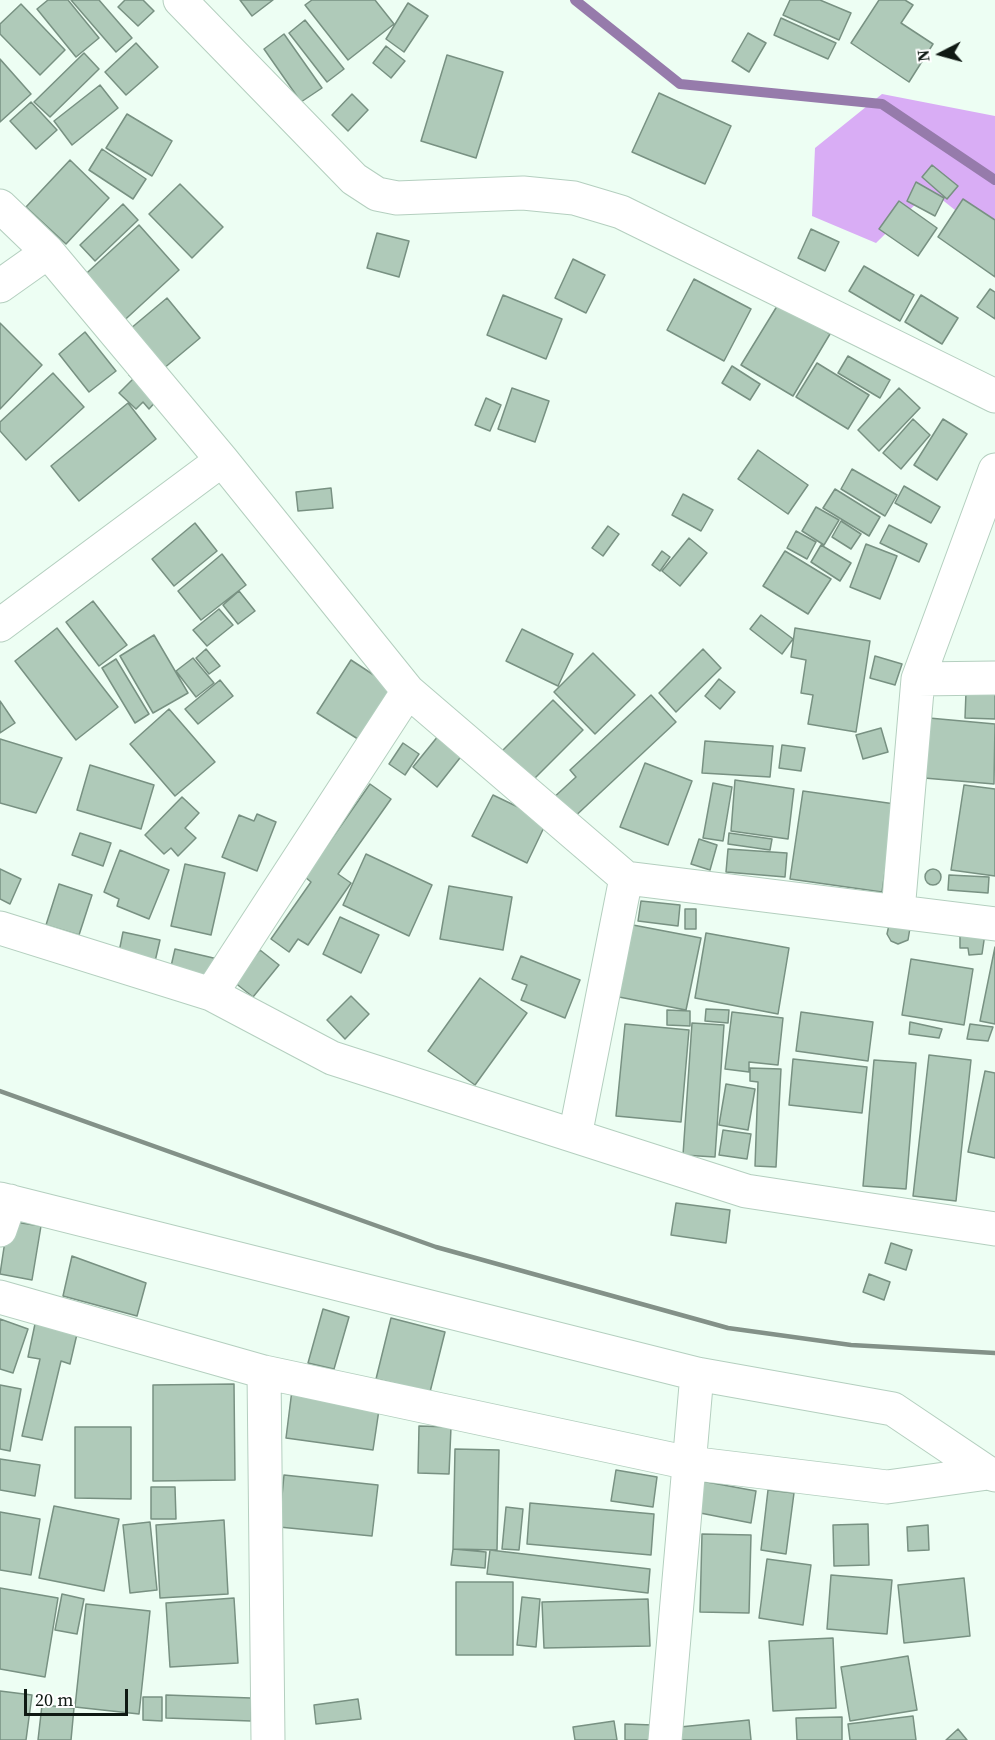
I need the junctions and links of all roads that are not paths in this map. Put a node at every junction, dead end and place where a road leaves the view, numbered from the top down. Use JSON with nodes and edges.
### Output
{"nodes":[{"id":1,"x":180,"y":0,"type":"edge"},
{"id":2,"x":0,"y":206,"type":"edge"},
{"id":3,"x":48,"y":252,"type":"junction"},
{"id":4,"x":0,"y":286,"type":"edge"},
{"id":5,"x":995,"y":396,"type":"edge"},
{"id":6,"x":222,"y":460,"type":"junction"},
{"id":7,"x":995,"y":470,"type":"edge"},
{"id":8,"x":0,"y":625,"type":"edge"},
{"id":9,"x":995,"y":678,"type":"edge"},
{"id":10,"x":918,"y":679,"type":"junction"},
{"id":11,"x":408,"y":691,"type":"junction"},
{"id":12,"x":626,"y":878,"type":"junction"},
{"id":13,"x":898,"y":911,"type":"junction"},
{"id":14,"x":995,"y":924,"type":"edge"},
{"id":15,"x":0,"y":928,"type":"edge"},
{"id":16,"x":211,"y":994,"type":"junction"},
{"id":17,"x":575,"y":1136,"type":"junction"},
{"id":18,"x":3,"y":1210,"type":"edge"},
{"id":19,"x":995,"y":1229,"type":"edge"},
{"id":20,"x":0,"y":1297,"type":"edge"},
{"id":21,"x":264,"y":1372,"type":"junction"},
{"id":22,"x":697,"y":1374,"type":"junction"},
{"id":23,"x":689,"y":1463,"type":"junction"},
{"id":24,"x":992,"y":1474,"type":"edge"},
{"id":25,"x":268,"y":1740,"type":"edge"},
{"id":26,"x":665,"y":1740,"type":"edge"}],
"edges":[{"from":1,"to":5,"type":"street"},
{"from":2,"to":3,"type":"street"},
{"from":3,"to":4,"type":"street"},
{"from":3,"to":6,"type":"street"},
{"from":6,"to":8,"type":"street"},
{"from":6,"to":11,"type":"street"},
{"from":7,"to":10,"type":"street"},
{"from":9,"to":10,"type":"street"},
{"from":10,"to":13,"type":"street"},
{"from":11,"to":12,"type":"street"},
{"from":11,"to":16,"type":"street"},
{"from":12,"to":13,"type":"street"},
{"from":12,"to":17,"type":"street"},
{"from":13,"to":14,"type":"street"},
{"from":15,"to":16,"type":"street"},
{"from":16,"to":17,"type":"street"},
{"from":17,"to":19,"type":"street"},
{"from":18,"to":22,"type":"street"},
{"from":20,"to":21,"type":"street"},
{"from":21,"to":23,"type":"street"},
{"from":21,"to":25,"type":"street"},
{"from":22,"to":23,"type":"street"},
{"from":22,"to":24,"type":"street"},
{"from":23,"to":24,"type":"street"},
{"from":23,"to":26,"type":"street"}]}
